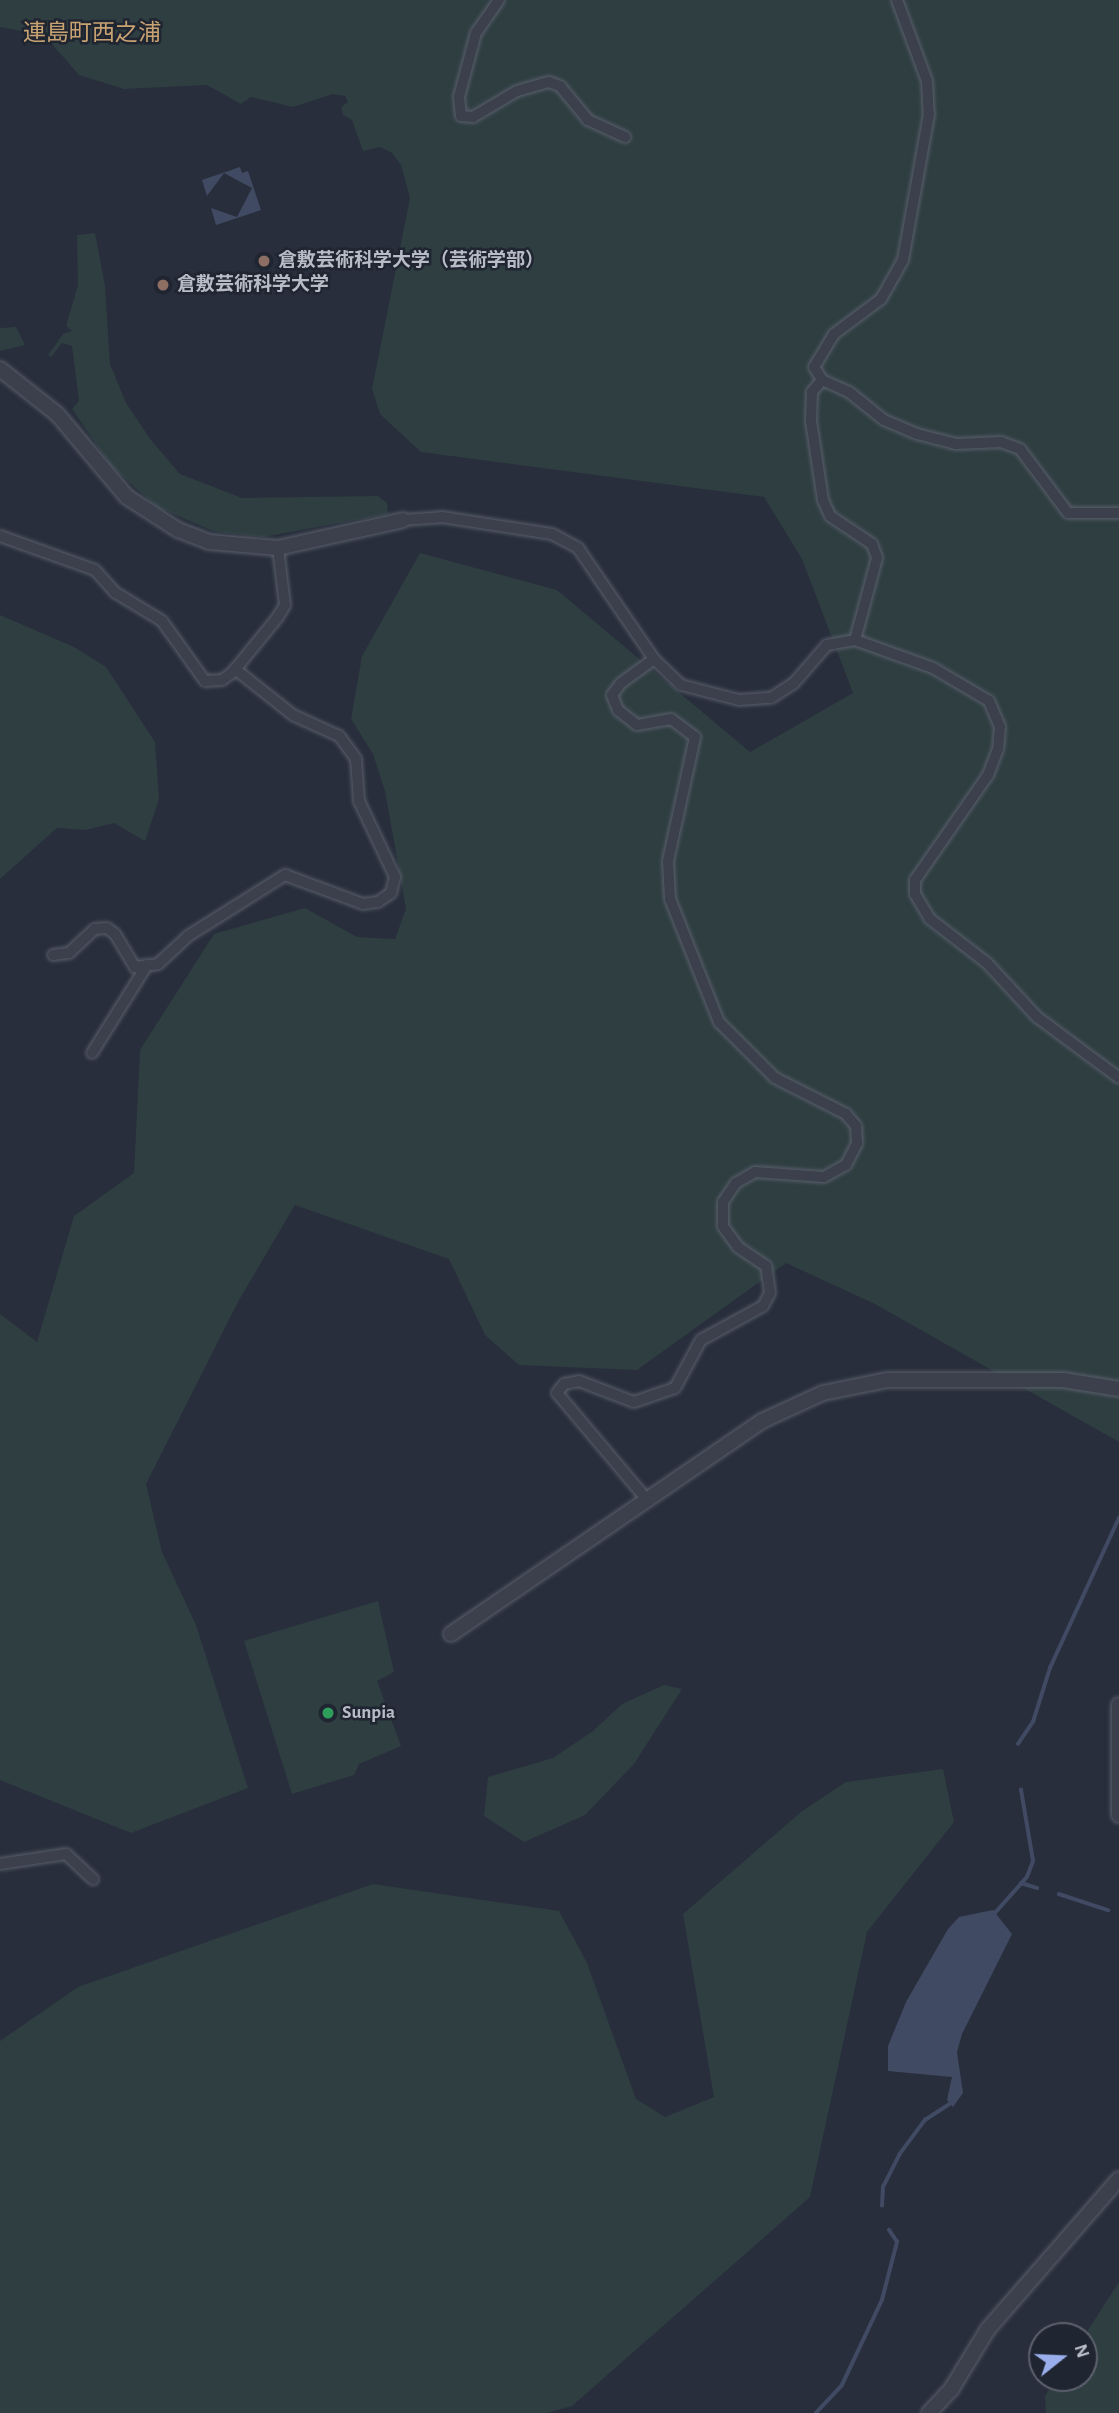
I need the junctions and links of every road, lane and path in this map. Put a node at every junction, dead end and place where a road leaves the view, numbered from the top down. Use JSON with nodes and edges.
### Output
{"nodes":[{"id":1,"x":499,"y":0,"type":"edge"},
{"id":2,"x":897,"y":0,"type":"edge"},
{"id":3,"x":625,"y":137,"type":"dead end"},
{"id":4,"x":0,"y":369,"type":"edge"},
{"id":5,"x":822,"y":380,"type":"junction"},
{"id":6,"x":1119,"y":513,"type":"edge"},
{"id":7,"x":403,"y":520,"type":"joint"},
{"id":8,"x":0,"y":536,"type":"edge"},
{"id":9,"x":278,"y":548,"type":"junction"},
{"id":10,"x":855,"y":640,"type":"junction"},
{"id":11,"x":654,"y":659,"type":"junction"},
{"id":12,"x":235,"y":669,"type":"junction"},
{"id":13,"x":53,"y":956,"type":"dead end"},
{"id":14,"x":147,"y":965,"type":"junction"},
{"id":15,"x":92,"y":1053,"type":"dead end"},
{"id":16,"x":1119,"y":1078,"type":"edge"},
{"id":17,"x":1119,"y":1389,"type":"edge"},
{"id":18,"x":648,"y":1501,"type":"junction"},
{"id":19,"x":451,"y":1634,"type":"dead end"},
{"id":20,"x":1119,"y":1705,"type":"edge"},
{"id":21,"x":1118,"y":1779,"type":"edge"},
{"id":22,"x":1119,"y":1815,"type":"edge"},
{"id":23,"x":0,"y":1864,"type":"edge"},
{"id":24,"x":93,"y":1879,"type":"dead end"},
{"id":25,"x":1119,"y":2179,"type":"edge"},
{"id":26,"x":929,"y":2413,"type":"edge"}],
"edges":[{"from":1,"to":3,"type":"street"},
{"from":2,"to":5,"type":"street"},
{"from":4,"to":9,"type":"street"},
{"from":5,"to":6,"type":"street"},
{"from":5,"to":10,"type":"street"},
{"from":7,"to":9,"type":"street"},
{"from":7,"to":11,"type":"street"},
{"from":8,"to":12,"type":"street"},
{"from":9,"to":12,"type":"street"},
{"from":10,"to":11,"type":"street"},
{"from":10,"to":16,"type":"street"},
{"from":11,"to":18,"type":"street"},
{"from":12,"to":14,"type":"street"},
{"from":13,"to":14,"type":"street"},
{"from":14,"to":15,"type":"street"},
{"from":17,"to":18,"type":"street"},
{"from":18,"to":19,"type":"street"},
{"from":20,"to":21,"type":"street"},
{"from":21,"to":22,"type":"street"},
{"from":23,"to":24,"type":"street"},
{"from":25,"to":26,"type":"street"}]}
